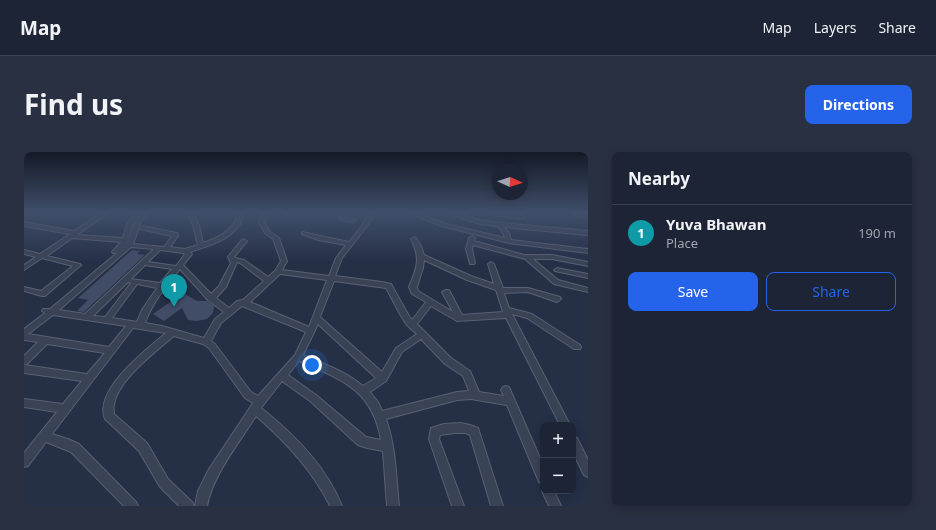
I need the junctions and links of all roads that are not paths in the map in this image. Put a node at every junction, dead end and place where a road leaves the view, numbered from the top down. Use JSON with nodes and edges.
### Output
{"nodes":[{"id":1,"x":48,"y":230,"type":"edge"},
{"id":2,"x":78,"y":230,"type":"edge"},
{"id":3,"x":129,"y":230,"type":"edge"},
{"id":4,"x":134,"y":230,"type":"edge"},
{"id":5,"x":150,"y":230,"type":"edge"},
{"id":6,"x":197,"y":230,"type":"edge"},
{"id":7,"x":231,"y":230,"type":"edge"},
{"id":8,"x":266,"y":230,"type":"edge"},
{"id":9,"x":361,"y":230,"type":"edge"},
{"id":10,"x":464,"y":230,"type":"edge"},
{"id":11,"x":503,"y":230,"type":"edge"},
{"id":12,"x":557,"y":230,"type":"edge"},
{"id":13,"x":474,"y":233,"type":"junction"},
{"id":14,"x":588,"y":233,"type":"edge"},
{"id":15,"x":304,"y":234,"type":"dead end"},
{"id":16,"x":71,"y":235,"type":"junction"},
{"id":17,"x":414,"y":239,"type":"dead end"},
{"id":18,"x":244,"y":241,"type":"dead end"},
{"id":19,"x":509,"y":241,"type":"junction"},
{"id":20,"x":128,"y":242,"type":"junction"},
{"id":21,"x":471,"y":242,"type":"junction"},
{"id":22,"x":351,"y":244,"type":"junction"},
{"id":23,"x":201,"y":246,"type":"junction"},
{"id":24,"x":163,"y":248,"type":"junction"},
{"id":25,"x":185,"y":251,"type":"junction"},
{"id":26,"x":588,"y":251,"type":"edge"},
{"id":27,"x":24,"y":252,"type":"edge"},
{"id":28,"x":42,"y":256,"type":"junction"},
{"id":29,"x":422,"y":257,"type":"junction"},
{"id":30,"x":527,"y":257,"type":"junction"},
{"id":31,"x":234,"y":260,"type":"junction"},
{"id":32,"x":143,"y":263,"type":"junction"},
{"id":33,"x":472,"y":263,"type":"dead end"},
{"id":34,"x":491,"y":264,"type":"dead end"},
{"id":35,"x":588,"y":264,"type":"edge"},
{"id":36,"x":179,"y":266,"type":"junction"},
{"id":37,"x":24,"y":268,"type":"edge"},
{"id":38,"x":557,"y":270,"type":"dead end"},
{"id":39,"x":278,"y":272,"type":"junction"},
{"id":40,"x":588,"y":276,"type":"edge"},
{"id":41,"x":331,"y":278,"type":"junction"},
{"id":42,"x":125,"y":280,"type":"junction"},
{"id":43,"x":269,"y":281,"type":"junction"},
{"id":44,"x":136,"y":282,"type":"junction"},
{"id":45,"x":162,"y":286,"type":"junction"},
{"id":46,"x":24,"y":289,"type":"edge"},
{"id":47,"x":499,"y":289,"type":"junction"},
{"id":48,"x":588,"y":290,"type":"edge"},
{"id":49,"x":446,"y":292,"type":"dead end"},
{"id":50,"x":211,"y":298,"type":"junction"},
{"id":51,"x":557,"y":299,"type":"dead end"},
{"id":52,"x":430,"y":302,"type":"junction"},
{"id":53,"x":245,"y":304,"type":"junction"},
{"id":54,"x":50,"y":311,"type":"junction"},
{"id":55,"x":229,"y":311,"type":"junction"},
{"id":56,"x":507,"y":312,"type":"junction"},
{"id":57,"x":86,"y":318,"type":"junction"},
{"id":58,"x":316,"y":318,"type":"junction"},
{"id":59,"x":460,"y":318,"type":"junction"},
{"id":60,"x":106,"y":321,"type":"junction"},
{"id":61,"x":136,"y":325,"type":"junction"},
{"id":62,"x":411,"y":325,"type":"junction"},
{"id":63,"x":24,"y":328,"type":"edge"},
{"id":64,"x":312,"y":331,"type":"junction"},
{"id":65,"x":173,"y":332,"type":"junction"},
{"id":66,"x":24,"y":333,"type":"edge"},
{"id":67,"x":422,"y":335,"type":"junction"},
{"id":68,"x":24,"y":337,"type":"edge"},
{"id":69,"x":45,"y":341,"type":"junction"},
{"id":70,"x":206,"y":342,"type":"junction"},
{"id":71,"x":577,"y":347,"type":"dead end"},
{"id":72,"x":110,"y":350,"type":"junction"},
{"id":73,"x":298,"y":358,"type":"junction"},
{"id":74,"x":24,"y":361,"type":"edge"},
{"id":75,"x":24,"y":369,"type":"edge"},
{"id":76,"x":282,"y":376,"type":"junction"},
{"id":77,"x":88,"y":378,"type":"junction"},
{"id":78,"x":383,"y":378,"type":"junction"},
{"id":79,"x":506,"y":390,"type":"dead end"},
{"id":80,"x":363,"y":391,"type":"junction"},
{"id":81,"x":476,"y":396,"type":"junction"},
{"id":82,"x":511,"y":401,"type":"junction"},
{"id":83,"x":24,"y":403,"type":"edge"},
{"id":84,"x":257,"y":406,"type":"junction"},
{"id":85,"x":64,"y":409,"type":"junction"},
{"id":86,"x":380,"y":416,"type":"junction"},
{"id":87,"x":562,"y":422,"type":"edge"},
{"id":88,"x":44,"y":436,"type":"junction"},
{"id":89,"x":387,"y":446,"type":"junction"},
{"id":90,"x":576,"y":448,"type":"edge"},
{"id":91,"x":28,"y":450,"type":"edge"},
{"id":92,"x":24,"y":462,"type":"edge"},
{"id":93,"x":540,"y":471,"type":"edge"},
{"id":94,"x":588,"y":471,"type":"edge"},
{"id":95,"x":549,"y":494,"type":"edge"},
{"id":96,"x":132,"y":506,"type":"edge"},
{"id":97,"x":188,"y":506,"type":"edge"},
{"id":98,"x":201,"y":506,"type":"edge"},
{"id":99,"x":336,"y":506,"type":"edge"},
{"id":100,"x":393,"y":506,"type":"edge"},
{"id":101,"x":458,"y":506,"type":"edge"},
{"id":102,"x":497,"y":506,"type":"edge"},
{"id":103,"x":555,"y":506,"type":"edge"}],
"edges":[{"from":1,"to":16,"type":"street"},
{"from":2,"to":16,"type":"street"},
{"from":3,"to":20,"type":"street"},
{"from":4,"to":20,"type":"street"},
{"from":5,"to":24,"type":"street"},
{"from":6,"to":23,"type":"street"},
{"from":7,"to":23,"type":"street"},
{"from":8,"to":39,"type":"street"},
{"from":9,"to":22,"type":"street"},
{"from":10,"to":13,"type":"street"},
{"from":11,"to":19,"type":"street"},
{"from":12,"to":14,"type":"street"},
{"from":13,"to":19,"type":"street"},
{"from":13,"to":21,"type":"street"},
{"from":15,"to":22,"type":"street"},
{"from":16,"to":20,"type":"street"},
{"from":16,"to":28,"type":"street"},
{"from":17,"to":29,"type":"street"},
{"from":18,"to":31,"type":"street"},
{"from":19,"to":26,"type":"street"},
{"from":20,"to":24,"type":"street"},
{"from":20,"to":54,"type":"street"},
{"from":21,"to":30,"type":"street"},
{"from":21,"to":33,"type":"street"},
{"from":22,"to":41,"type":"street"},
{"from":23,"to":25,"type":"street"},
{"from":24,"to":25,"type":"street"},
{"from":24,"to":32,"type":"street"},
{"from":25,"to":36,"type":"street"},
{"from":27,"to":28,"type":"street"},
{"from":28,"to":37,"type":"street"},
{"from":28,"to":46,"type":"street"},
{"from":29,"to":47,"type":"street"},
{"from":29,"to":52,"type":"street"},
{"from":30,"to":35,"type":"street"},
{"from":30,"to":48,"type":"street"},
{"from":31,"to":43,"type":"street"},
{"from":31,"to":50,"type":"street"},
{"from":32,"to":36,"type":"street"},
{"from":32,"to":42,"type":"street"},
{"from":34,"to":47,"type":"street"},
{"from":36,"to":45,"type":"street"},
{"from":36,"to":50,"type":"street"},
{"from":38,"to":40,"type":"street"},
{"from":39,"to":41,"type":"street"},
{"from":39,"to":43,"type":"street"},
{"from":41,"to":58,"type":"street"},
{"from":41,"to":62,"type":"street"},
{"from":42,"to":44,"type":"street"},
{"from":42,"to":57,"type":"street"},
{"from":43,"to":53,"type":"street"},
{"from":44,"to":45,"type":"street"},
{"from":44,"to":60,"type":"street"},
{"from":45,"to":61,"type":"street"},
{"from":47,"to":51,"type":"street"},
{"from":47,"to":56,"type":"street"},
{"from":49,"to":59,"type":"street"},
{"from":50,"to":55,"type":"street"},
{"from":52,"to":59,"type":"street"},
{"from":52,"to":62,"type":"street"},
{"from":53,"to":55,"type":"street"},
{"from":53,"to":64,"type":"street"},
{"from":54,"to":57,"type":"street"},
{"from":54,"to":63,"type":"street"},
{"from":54,"to":66,"type":"street"},
{"from":55,"to":70,"type":"street"},
{"from":56,"to":59,"type":"street"},
{"from":56,"to":71,"type":"street"},
{"from":56,"to":87,"type":"street"},
{"from":57,"to":60,"type":"street"},
{"from":58,"to":64,"type":"street"},
{"from":58,"to":78,"type":"street"},
{"from":60,"to":61,"type":"street"},
{"from":61,"to":65,"type":"street"},
{"from":61,"to":72,"type":"street"},
{"from":62,"to":67,"type":"street"},
{"from":64,"to":73,"type":"street"},
{"from":65,"to":70,"type":"street"},
{"from":65,"to":97,"type":"street"},
{"from":67,"to":78,"type":"street"},
{"from":67,"to":81,"type":"street"},
{"from":68,"to":69,"type":"street"},
{"from":69,"to":72,"type":"street"},
{"from":69,"to":74,"type":"street"},
{"from":70,"to":84,"type":"street"},
{"from":72,"to":77,"type":"street"},
{"from":73,"to":76,"type":"street"},
{"from":73,"to":80,"type":"street"},
{"from":75,"to":77,"type":"street"},
{"from":76,"to":84,"type":"street"},
{"from":76,"to":89,"type":"street"},
{"from":77,"to":85,"type":"street"},
{"from":78,"to":80,"type":"street"},
{"from":79,"to":82,"type":"street"},
{"from":80,"to":86,"type":"street"},
{"from":81,"to":82,"type":"street"},
{"from":81,"to":86,"type":"street"},
{"from":82,"to":93,"type":"street"},
{"from":83,"to":85,"type":"street"},
{"from":84,"to":98,"type":"street"},
{"from":84,"to":99,"type":"street"},
{"from":85,"to":88,"type":"street"},
{"from":86,"to":89,"type":"street"},
{"from":88,"to":91,"type":"street"},
{"from":88,"to":96,"type":"street"},
{"from":89,"to":100,"type":"street"},
{"from":90,"to":94,"type":"street"},
{"from":91,"to":92,"type":"street"},
{"from":95,"to":103,"type":"street"},
{"from":101,"to":102,"type":"street"}]}
